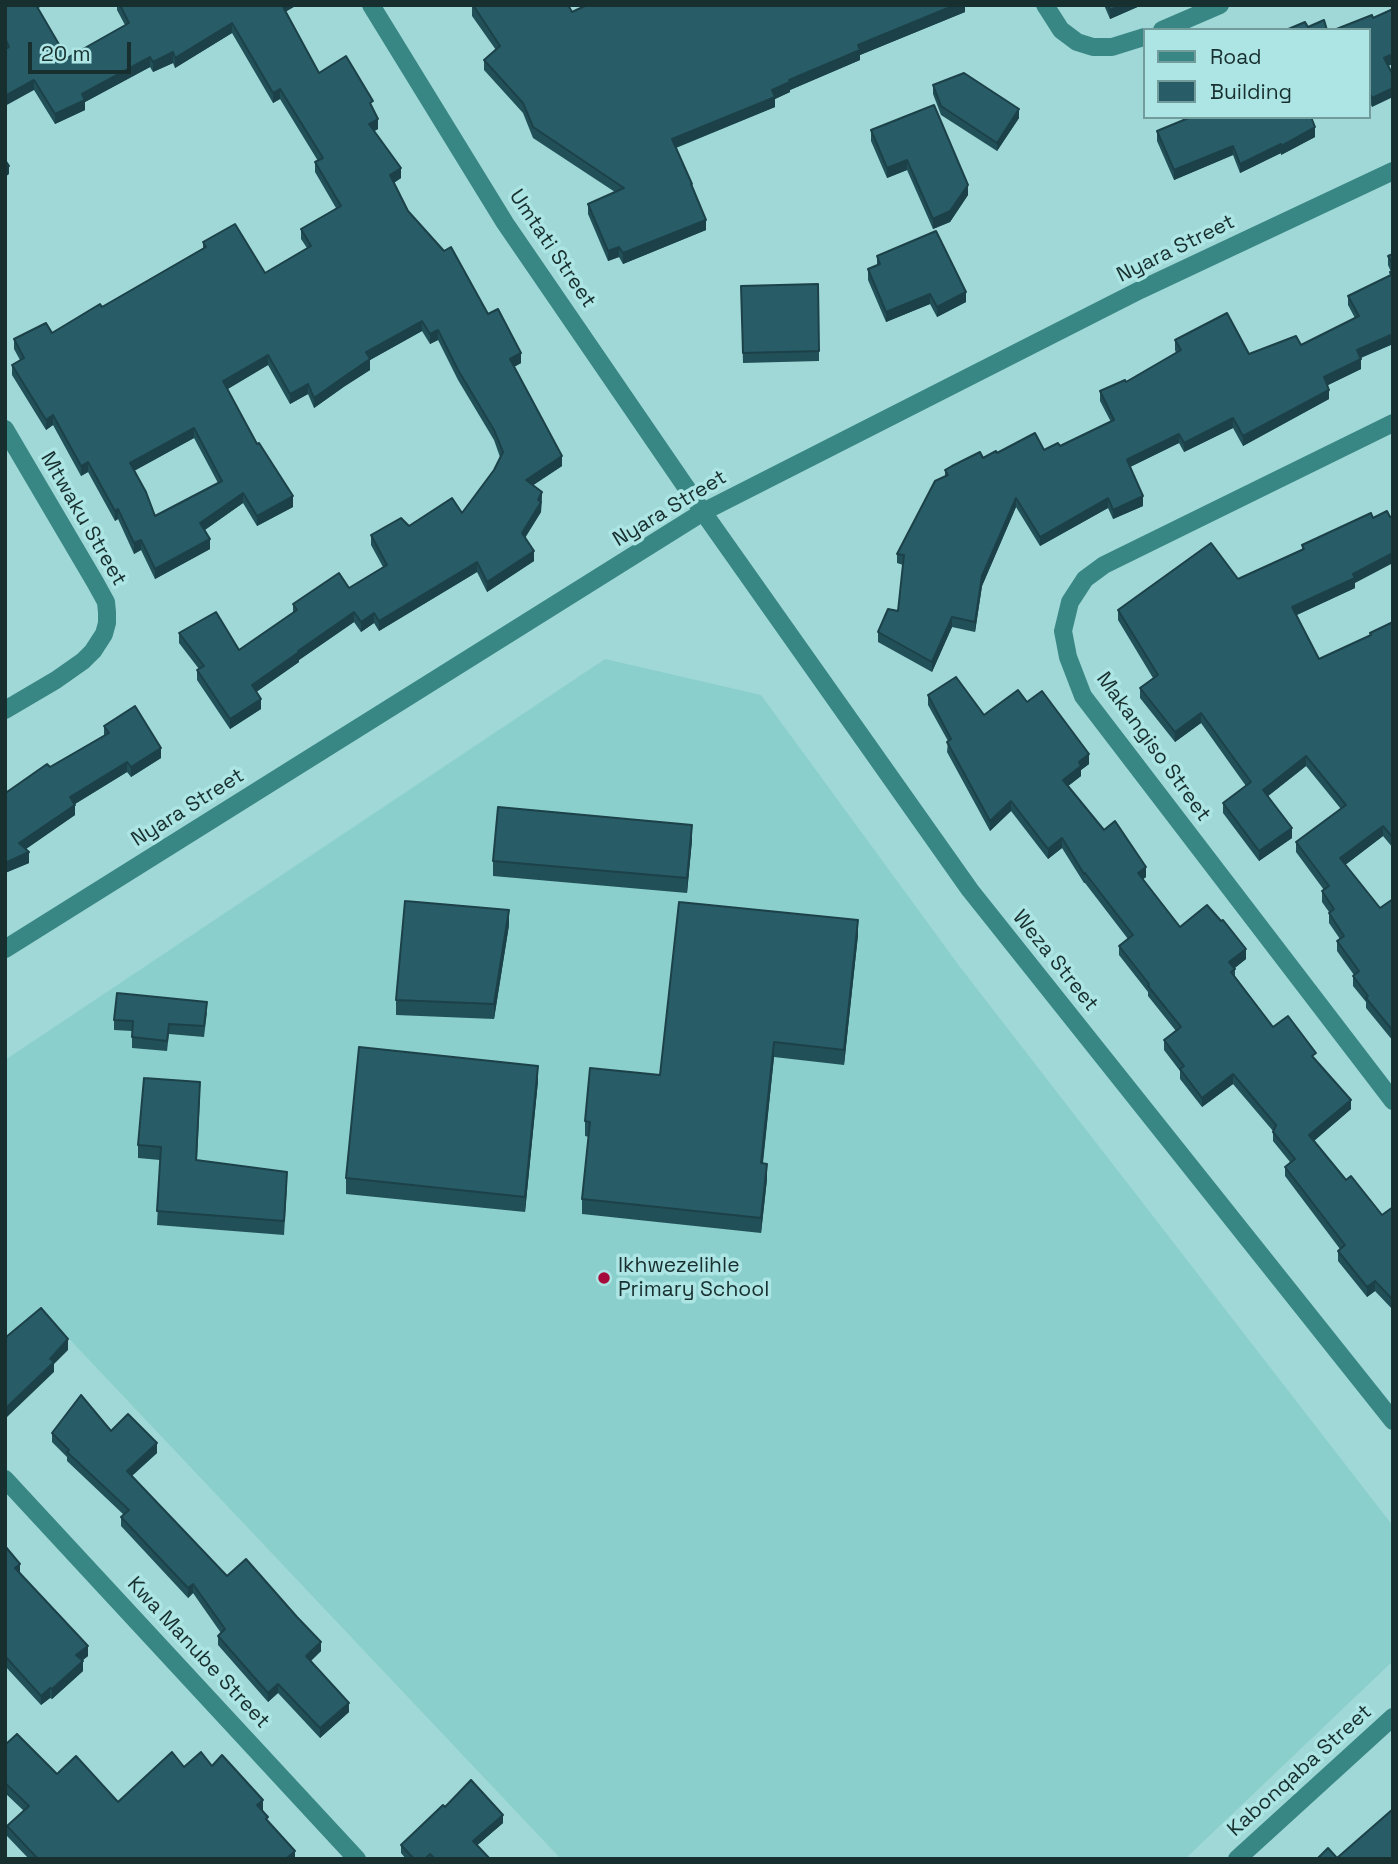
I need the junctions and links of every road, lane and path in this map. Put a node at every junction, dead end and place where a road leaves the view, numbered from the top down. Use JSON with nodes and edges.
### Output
{"nodes":[{"id":1,"x":371,"y":5,"type":"edge"},
{"id":2,"x":1045,"y":5,"type":"edge"},
{"id":3,"x":1220,"y":5,"type":"edge"},
{"id":4,"x":1167,"y":28,"type":"edge"},
{"id":5,"x":1142,"y":38,"type":"edge"},
{"id":6,"x":1393,"y":171,"type":"edge"},
{"id":7,"x":1393,"y":423,"type":"edge"},
{"id":8,"x":5,"y":429,"type":"edge"},
{"id":9,"x":703,"y":512,"type":"junction"},
{"id":10,"x":5,"y":710,"type":"edge"},
{"id":11,"x":5,"y":949,"type":"edge"},
{"id":12,"x":1393,"y":1101,"type":"edge"},
{"id":13,"x":1393,"y":1422,"type":"edge"},
{"id":14,"x":5,"y":1479,"type":"edge"},
{"id":15,"x":1393,"y":1717,"type":"edge"},
{"id":16,"x":357,"y":1859,"type":"edge"},
{"id":17,"x":1237,"y":1859,"type":"edge"}],
"edges":[{"from":1,"to":9,"type":"street","name":"Umtati Street"},
{"from":2,"to":5,"type":"street"},
{"from":3,"to":4,"type":"street"},
{"from":6,"to":9,"type":"street","name":"Nyara Street"},
{"from":7,"to":12,"type":"street","name":"Makangiso Street"},
{"from":8,"to":10,"type":"street","name":"Mtwaku Street"},
{"from":9,"to":11,"type":"street","name":"Nyara Street"},
{"from":9,"to":13,"type":"street","name":"Weza Street"},
{"from":14,"to":16,"type":"street","name":"Kwa Manube Street"},
{"from":15,"to":17,"type":"street","name":"Kabonqaba Street"}]}
